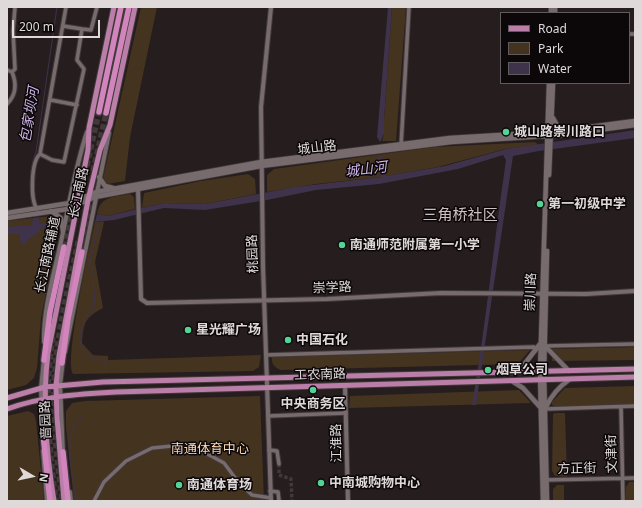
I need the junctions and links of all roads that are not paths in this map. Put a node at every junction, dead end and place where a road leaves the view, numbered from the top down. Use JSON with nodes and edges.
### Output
{"nodes":[{"id":1,"x":15,"y":7,"type":"edge"},
{"id":2,"x":66,"y":7,"type":"edge"},
{"id":3,"x":97,"y":7,"type":"edge"},
{"id":4,"x":114,"y":7,"type":"edge"},
{"id":5,"x":120,"y":7,"type":"edge"},
{"id":6,"x":129,"y":7,"type":"edge"},
{"id":7,"x":135,"y":7,"type":"edge"},
{"id":8,"x":271,"y":7,"type":"edge"},
{"id":9,"x":409,"y":7,"type":"edge"},
{"id":10,"x":63,"y":26,"type":"junction"},
{"id":11,"x":82,"y":29,"type":"junction"},
{"id":12,"x":7,"y":70,"type":"edge"},
{"id":13,"x":12,"y":72,"type":"junction"},
{"id":14,"x":549,"y":84,"type":"edge"},
{"id":15,"x":553,"y":84,"type":"edge"},
{"id":16,"x":51,"y":100,"type":"junction"},
{"id":17,"x":7,"y":104,"type":"edge"},
{"id":18,"x":77,"y":105,"type":"junction"},
{"id":19,"x":99,"y":112,"type":"tunnel mouth"},
{"id":20,"x":106,"y":113,"type":"tunnel mouth"},
{"id":21,"x":552,"y":116,"type":"junction"},
{"id":22,"x":635,"y":121,"type":"edge"},
{"id":23,"x":110,"y":125,"type":"junction"},
{"id":24,"x":635,"y":126,"type":"edge"},
{"id":25,"x":89,"y":128,"type":"junction"},
{"id":26,"x":563,"y":130,"type":"junction"},
{"id":27,"x":549,"y":136,"type":"junction"},
{"id":28,"x":401,"y":146,"type":"junction"},
{"id":29,"x":40,"y":154,"type":"junction"},
{"id":30,"x":261,"y":164,"type":"junction"},
{"id":31,"x":95,"y":172,"type":"junction"},
{"id":32,"x":84,"y":173,"type":"junction"},
{"id":33,"x":99,"y":177,"type":"junction"},
{"id":34,"x":116,"y":189,"type":"junction"},
{"id":35,"x":138,"y":189,"type":"junction"},
{"id":36,"x":92,"y":196,"type":"junction"},
{"id":37,"x":78,"y":202,"type":"junction"},
{"id":38,"x":70,"y":203,"type":"junction"},
{"id":39,"x":68,"y":209,"type":"junction"},
{"id":40,"x":35,"y":211,"type":"junction"},
{"id":41,"x":51,"y":211,"type":"junction"},
{"id":42,"x":7,"y":213,"type":"edge"},
{"id":43,"x":7,"y":218,"type":"edge"},
{"id":44,"x":63,"y":231,"type":"junction"},
{"id":45,"x":64,"y":247,"type":"tunnel mouth"},
{"id":46,"x":82,"y":252,"type":"tunnel mouth"},
{"id":47,"x":635,"y":291,"type":"edge"},
{"id":48,"x":544,"y":294,"type":"junction"},
{"id":49,"x":264,"y":299,"type":"junction"},
{"id":50,"x":635,"y":344,"type":"edge"},
{"id":51,"x":543,"y":345,"type":"junction"},
{"id":52,"x":535,"y":351,"type":"junction"},
{"id":53,"x":266,"y":355,"type":"junction"},
{"id":54,"x":44,"y":360,"type":"junction"},
{"id":55,"x":62,"y":363,"type":"junction"},
{"id":56,"x":635,"y":369,"type":"edge"},
{"id":57,"x":569,"y":371,"type":"junction"},
{"id":58,"x":513,"y":372,"type":"junction"},
{"id":59,"x":542,"y":372,"type":"junction"},
{"id":60,"x":635,"y":377,"type":"edge"},
{"id":61,"x":267,"y":378,"type":"junction"},
{"id":62,"x":570,"y":379,"type":"junction"},
{"id":63,"x":542,"y":380,"type":"junction"},
{"id":64,"x":512,"y":381,"type":"junction"},
{"id":65,"x":345,"y":385,"type":"junction"},
{"id":66,"x":58,"y":386,"type":"junction"},
{"id":67,"x":43,"y":388,"type":"junction"},
{"id":68,"x":267,"y":388,"type":"junction"},
{"id":69,"x":59,"y":396,"type":"junction"},
{"id":70,"x":7,"y":398,"type":"edge"},
{"id":71,"x":43,"y":398,"type":"junction"},
{"id":72,"x":635,"y":406,"type":"edge"},
{"id":73,"x":621,"y":407,"type":"junction"},
{"id":74,"x":7,"y":409,"type":"edge"},
{"id":75,"x":543,"y":409,"type":"junction"},
{"id":76,"x":346,"y":413,"type":"junction"},
{"id":77,"x":268,"y":416,"type":"junction"},
{"id":78,"x":43,"y":434,"type":"joint"},
{"id":79,"x":269,"y":450,"type":"junction"},
{"id":80,"x":63,"y":452,"type":"junction"},
{"id":81,"x":278,"y":464,"type":"tunnel mouth"},
{"id":82,"x":623,"y":478,"type":"junction"},
{"id":83,"x":635,"y":478,"type":"edge"},
{"id":84,"x":545,"y":480,"type":"junction"},
{"id":85,"x":270,"y":491,"type":"junction"},
{"id":86,"x":252,"y":496,"type":"junction"},
{"id":87,"x":271,"y":500,"type":"edge"},
{"id":88,"x":48,"y":501,"type":"edge"},
{"id":89,"x":54,"y":501,"type":"edge"},
{"id":90,"x":64,"y":501,"type":"edge"},
{"id":91,"x":68,"y":501,"type":"edge"},
{"id":92,"x":71,"y":501,"type":"edge"},
{"id":93,"x":94,"y":501,"type":"edge"},
{"id":94,"x":252,"y":501,"type":"edge"},
{"id":95,"x":279,"y":501,"type":"edge"},
{"id":96,"x":348,"y":501,"type":"edge"},
{"id":97,"x":543,"y":501,"type":"edge"},
{"id":98,"x":547,"y":501,"type":"edge"},
{"id":99,"x":623,"y":501,"type":"edge"}],
"edges":[{"from":1,"to":13,"type":"street"},
{"from":2,"to":10,"type":"street"},
{"from":3,"to":11,"type":"street"},
{"from":4,"to":25,"type":"main road","name":"长江南路"},
{"from":5,"to":19,"type":"highway"},
{"from":6,"to":20,"type":"highway"},
{"from":7,"to":23,"type":"main road","name":"长江南路"},
{"from":8,"to":30,"type":"street","name":"桃园路"},
{"from":9,"to":28,"type":"street"},
{"from":10,"to":11,"type":"street"},
{"from":10,"to":16,"type":"street"},
{"from":11,"to":18,"type":"street"},
{"from":12,"to":13,"type":"street"},
{"from":13,"to":17,"type":"street"},
{"from":14,"to":27,"type":"main road","name":"崇川路"},
{"from":15,"to":21,"type":"main road","name":"崇川路"},
{"from":16,"to":18,"type":"street"},
{"from":16,"to":29,"type":"street"},
{"from":18,"to":29,"type":"street"},
{"from":21,"to":26,"type":"main road"},
{"from":21,"to":27,"type":"main road","name":"崇川路"},
{"from":22,"to":26,"type":"main road","name":"城山路"},
{"from":23,"to":31,"type":"main road","name":"长江南路"},
{"from":23,"to":33,"type":"street"},
{"from":24,"to":27,"type":"main road","name":"城山路"},
{"from":25,"to":32,"type":"main road","name":"长江南路"},
{"from":25,"to":38,"type":"street","name":"长江南路辅道"},
{"from":26,"to":27,"type":"main road","name":"城山路"},
{"from":27,"to":28,"type":"main road","name":"城山路"},
{"from":27,"to":48,"type":"main road","name":"崇川路"},
{"from":28,"to":30,"type":"main road","name":"城山路"},
{"from":29,"to":40,"type":"street"},
{"from":30,"to":34,"type":"main road","name":"城山路"},
{"from":30,"to":35,"type":"main road","name":"城山路"},
{"from":30,"to":49,"type":"street","name":"桃园路"},
{"from":31,"to":32,"type":"main road"},
{"from":31,"to":36,"type":"main road","name":"长江南路"},
{"from":32,"to":37,"type":"main road","name":"长江南路"},
{"from":33,"to":34,"type":"main road"},
{"from":33,"to":36,"type":"street"},
{"from":34,"to":36,"type":"main road","name":"城山路"},
{"from":35,"to":36,"type":"main road","name":"城山路"},
{"from":35,"to":49,"type":"street","name":"崇学路"},
{"from":36,"to":37,"type":"main road","name":"城山路"},
{"from":36,"to":55,"type":"street"},
{"from":36,"to":66,"type":"main road","name":"长江南路"},
{"from":37,"to":38,"type":"main road","name":"城山路"},
{"from":37,"to":39,"type":"main road","name":"城山路"},
{"from":37,"to":67,"type":"main road","name":"长江南路"},
{"from":38,"to":39,"type":"street","name":"长江南路辅道"},
{"from":38,"to":40,"type":"main road","name":"城山路"},
{"from":39,"to":41,"type":"main road","name":"城山路"},
{"from":39,"to":44,"type":"street","name":"长江南路辅道"},
{"from":40,"to":41,"type":"main road","name":"城山路"},
{"from":40,"to":42,"type":"main road","name":"城山路"},
{"from":40,"to":43,"type":"main road","name":"城山路"},
{"from":41,"to":44,"type":"main road"},
{"from":44,"to":54,"type":"street","name":"长江南路辅道"},
{"from":45,"to":54,"type":"highway"},
{"from":46,"to":55,"type":"highway"},
{"from":47,"to":48,"type":"street","name":"崇学路"},
{"from":48,"to":49,"type":"street","name":"崇学路"},
{"from":48,"to":51,"type":"main road","name":"崇川路"},
{"from":49,"to":53,"type":"street","name":"桃园路"},
{"from":50,"to":51,"type":"street"},
{"from":51,"to":52,"type":"main road"},
{"from":51,"to":57,"type":"main road"},
{"from":51,"to":59,"type":"main road","name":"崇川路"},
{"from":52,"to":53,"type":"street"},
{"from":52,"to":58,"type":"main road"},
{"from":53,"to":61,"type":"street","name":"桃园路"},
{"from":54,"to":67,"type":"street","name":"长江南路辅道"},
{"from":55,"to":66,"type":"street"},
{"from":56,"to":57,"type":"main road","name":"工农南路"},
{"from":57,"to":59,"type":"main road","name":"工农南路"},
{"from":58,"to":59,"type":"main road","name":"工农南路"},
{"from":58,"to":61,"type":"main road","name":"工农南路"},
{"from":59,"to":63,"type":"main road","name":"崇川路"},
{"from":60,"to":62,"type":"main road","name":"工农南路"},
{"from":61,"to":66,"type":"main road","name":"工农南路"},
{"from":61,"to":68,"type":"street","name":"桃园路"},
{"from":62,"to":63,"type":"main road","name":"工农南路"},
{"from":62,"to":75,"type":"main road"},
{"from":63,"to":64,"type":"main road","name":"工农南路"},
{"from":63,"to":75,"type":"main road","name":"崇川路"},
{"from":64,"to":65,"type":"main road","name":"工农南路"},
{"from":64,"to":75,"type":"main road"},
{"from":65,"to":68,"type":"main road","name":"工农南路"},
{"from":65,"to":76,"type":"street","name":"江淮路"},
{"from":66,"to":67,"type":"main road","name":"工农南路"},
{"from":66,"to":69,"type":"main road","name":"啬园路"},
{"from":67,"to":70,"type":"main road","name":"工农南路"},
{"from":67,"to":71,"type":"main road","name":"啬园路"},
{"from":68,"to":69,"type":"main road","name":"工农南路"},
{"from":68,"to":77,"type":"street","name":"桃园路"},
{"from":69,"to":71,"type":"main road","name":"工农南路"},
{"from":69,"to":80,"type":"street"},
{"from":69,"to":90,"type":"main road","name":"啬园路"},
{"from":71,"to":74,"type":"main road","name":"工农南路"},
{"from":71,"to":78,"type":"street"},
{"from":71,"to":89,"type":"main road","name":"啬园路"},
{"from":72,"to":73,"type":"street"},
{"from":73,"to":75,"type":"street"},
{"from":73,"to":82,"type":"street","name":"文津街"},
{"from":75,"to":84,"type":"main road","name":"崇川路"},
{"from":76,"to":77,"type":"street"},
{"from":76,"to":96,"type":"street","name":"江淮路"},
{"from":77,"to":79,"type":"street","name":"桃园路"},
{"from":78,"to":88,"type":"highway"},
{"from":79,"to":81,"type":"street"},
{"from":79,"to":85,"type":"street","name":"桃园路"},
{"from":80,"to":91,"type":"highway"},
{"from":80,"to":92,"type":"street"},
{"from":82,"to":83,"type":"street","name":"方正街"},
{"from":82,"to":84,"type":"street","name":"方正街"},
{"from":82,"to":99,"type":"street","name":"文津街"},
{"from":84,"to":97,"type":"main road","name":"崇川路"},
{"from":84,"to":98,"type":"main road","name":"崇川路"},
{"from":85,"to":87,"type":"street","name":"桃园路"},
{"from":85,"to":95,"type":"street"},
{"from":86,"to":87,"type":"street"},
{"from":86,"to":93,"type":"street"},
{"from":86,"to":94,"type":"street"}]}
